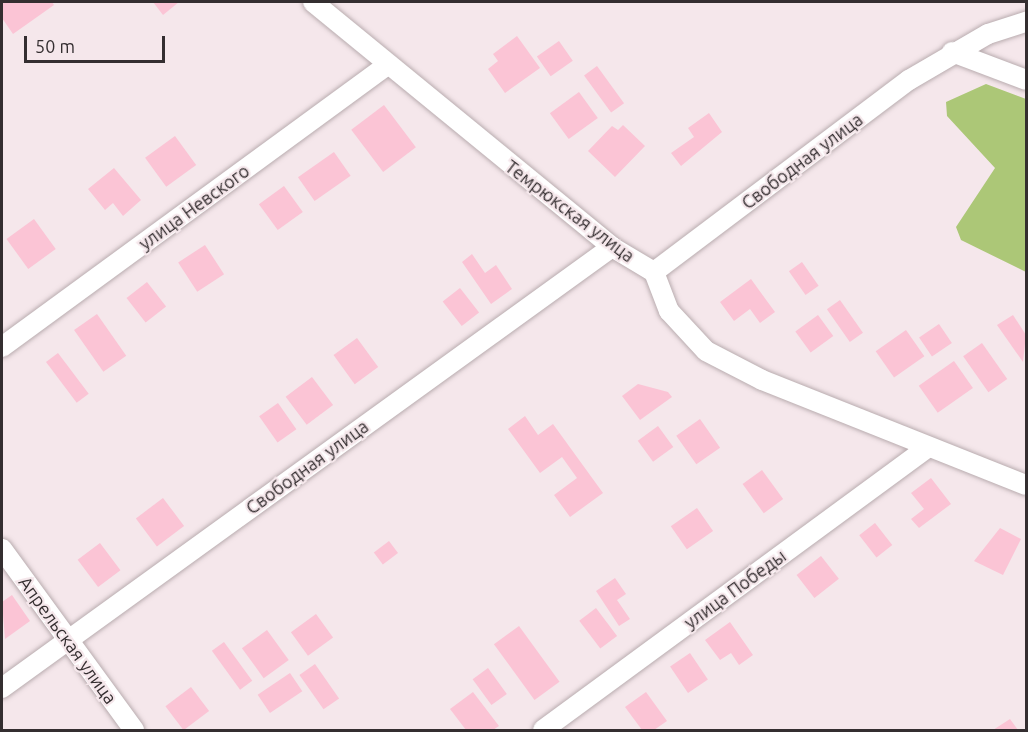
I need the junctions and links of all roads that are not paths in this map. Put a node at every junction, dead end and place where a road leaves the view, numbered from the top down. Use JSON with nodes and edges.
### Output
{"nodes":[{"id":1,"x":313,"y":2,"type":"edge"},
{"id":2,"x":1026,"y":22,"type":"edge"},
{"id":3,"x":952,"y":52,"type":"junction"},
{"id":4,"x":386,"y":66,"type":"junction"},
{"id":5,"x":1026,"y":80,"type":"edge"},
{"id":6,"x":612,"y":247,"type":"junction"},
{"id":7,"x":654,"y":272,"type":"junction"},
{"id":8,"x":2,"y":347,"type":"edge"},
{"id":9,"x":928,"y":447,"type":"junction"},
{"id":10,"x":1026,"y":485,"type":"edge"},
{"id":11,"x":2,"y":549,"type":"edge"},
{"id":12,"x":68,"y":640,"type":"junction"},
{"id":13,"x":2,"y":688,"type":"edge"},
{"id":14,"x":134,"y":730,"type":"edge"},
{"id":15,"x":543,"y":730,"type":"edge"}],
"edges":[{"from":1,"to":4,"type":"street","name":"Темрюкская улица"},
{"from":2,"to":3,"type":"street","name":"Свободная улица"},
{"from":3,"to":5,"type":"street"},
{"from":3,"to":7,"type":"street","name":"Свободная улица"},
{"from":4,"to":6,"type":"street","name":"Темрюкская улица"},
{"from":4,"to":8,"type":"street","name":"улица Невского"},
{"from":6,"to":7,"type":"street","name":"Темрюкская улица"},
{"from":6,"to":12,"type":"street","name":"Свободная улица"},
{"from":7,"to":9,"type":"street","name":"Темрюкская улица"},
{"from":9,"to":10,"type":"street","name":"Темрюкская улица"},
{"from":9,"to":15,"type":"street","name":"улица Победы"},
{"from":11,"to":12,"type":"street","name":"Апрельская улица"},
{"from":12,"to":13,"type":"street","name":"Свободная улица"},
{"from":12,"to":14,"type":"street","name":"Апрельская улица"}]}
